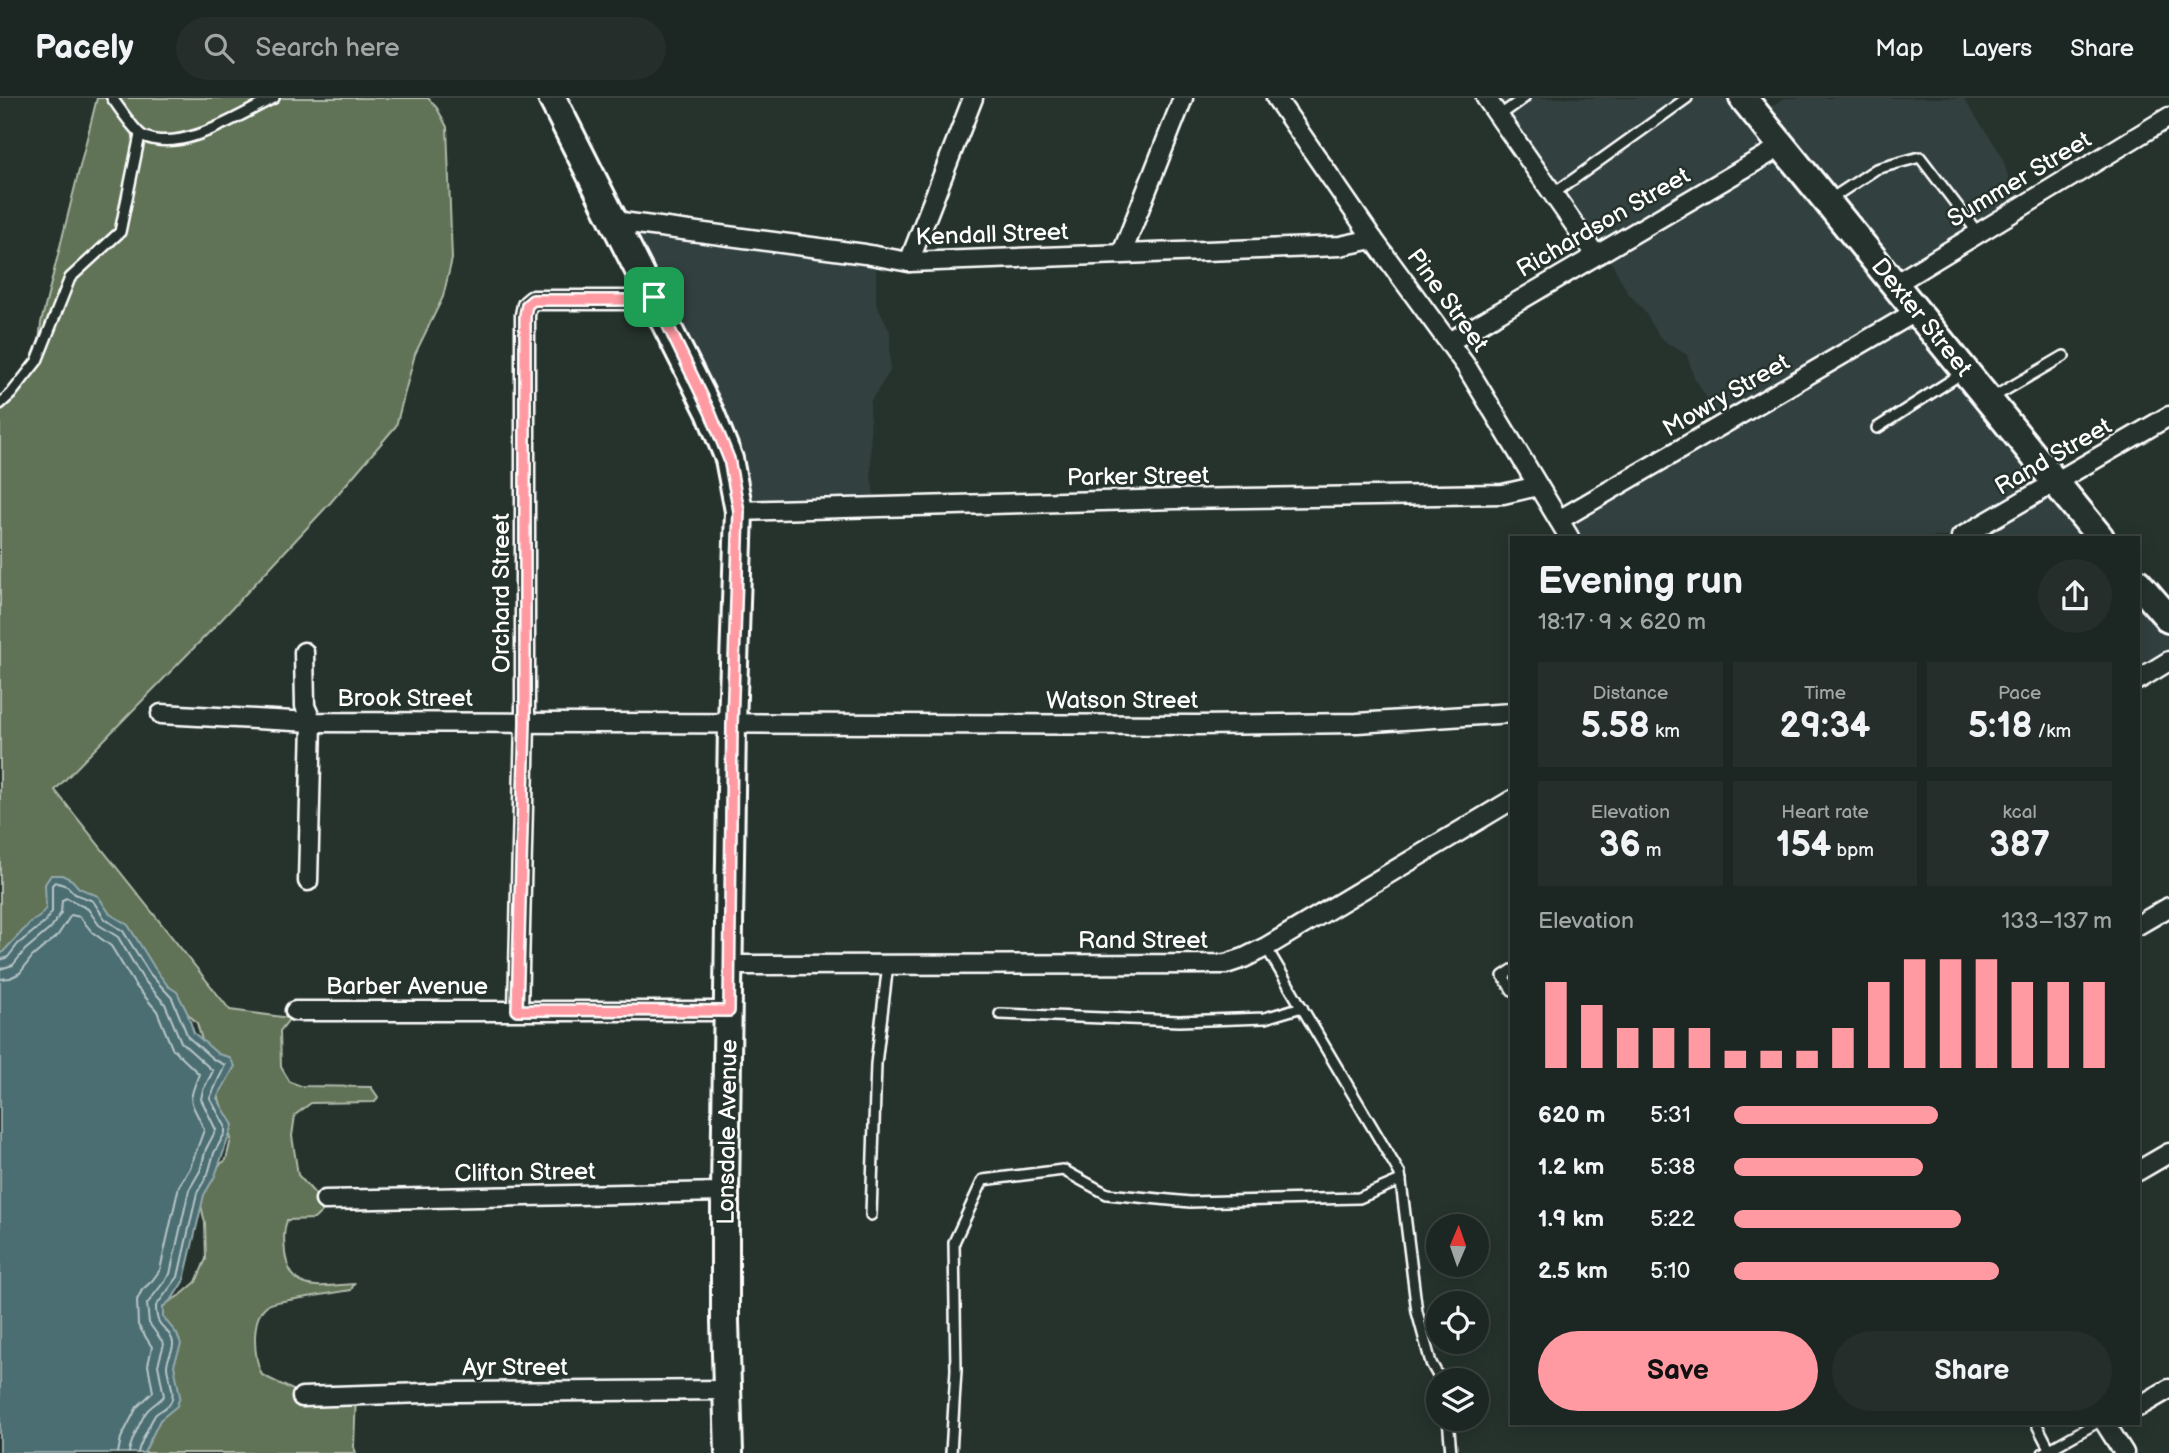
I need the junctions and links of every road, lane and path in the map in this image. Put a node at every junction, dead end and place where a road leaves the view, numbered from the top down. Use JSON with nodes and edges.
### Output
{"nodes":[{"id":1,"x":112,"y":98,"type":"edge"},
{"id":2,"x":274,"y":98,"type":"edge"},
{"id":3,"x":552,"y":98,"type":"edge"},
{"id":4,"x":973,"y":98,"type":"edge"},
{"id":5,"x":1182,"y":98,"type":"edge"},
{"id":6,"x":1276,"y":98,"type":"edge"},
{"id":7,"x":1486,"y":98,"type":"edge"},
{"id":8,"x":1524,"y":98,"type":"edge"},
{"id":9,"x":1687,"y":98,"type":"edge"},
{"id":10,"x":1754,"y":101,"type":"edge"},
{"id":11,"x":1499,"y":116,"type":"junction"},
{"id":12,"x":2169,"y":117,"type":"edge"},
{"id":13,"x":141,"y":135,"type":"junction"},
{"id":14,"x":1782,"y":146,"type":"junction"},
{"id":15,"x":1553,"y":194,"type":"junction"},
{"id":16,"x":1838,"y":194,"type":"junction"},
{"id":17,"x":614,"y":221,"type":"junction"},
{"id":18,"x":1978,"y":233,"type":"junction"},
{"id":19,"x":1373,"y":239,"type":"junction"},
{"id":20,"x":1122,"y":253,"type":"junction"},
{"id":21,"x":1595,"y":254,"type":"junction"},
{"id":22,"x":909,"y":262,"type":"junction"},
{"id":23,"x":1895,"y":284,"type":"junction"},
{"id":24,"x":654,"y":297,"type":"junction"},
{"id":25,"x":1917,"y":311,"type":"junction"},
{"id":26,"x":1449,"y":342,"type":"junction"},
{"id":27,"x":2064,"y":356,"type":"dead end"},
{"id":28,"x":1965,"y":371,"type":"junction"},
{"id":29,"x":1989,"y":400,"type":"junction"},
{"id":30,"x":0,"y":404,"type":"edge"},
{"id":31,"x":2169,"y":416,"type":"edge"},
{"id":32,"x":1877,"y":428,"type":"dead end"},
{"id":33,"x":2056,"y":483,"type":"junction"},
{"id":34,"x":1538,"y":486,"type":"junction"},
{"id":35,"x":739,"y":511,"type":"junction"},
{"id":36,"x":1559,"y":520,"type":"junction"},
{"id":37,"x":1568,"y":536,"type":"edge"},
{"id":38,"x":1963,"y":536,"type":"edge"},
{"id":39,"x":2099,"y":536,"type":"edge"},
{"id":40,"x":2140,"y":588,"type":"edge"},
{"id":41,"x":2169,"y":619,"type":"edge"},
{"id":42,"x":304,"y":652,"type":"dead end"},
{"id":43,"x":2169,"y":661,"type":"edge"},
{"id":44,"x":2140,"y":679,"type":"edge"},
{"id":45,"x":1510,"y":713,"type":"edge"},
{"id":46,"x":161,"y":714,"type":"dead end"},
{"id":47,"x":312,"y":722,"type":"junction"},
{"id":48,"x":525,"y":723,"type":"junction"},
{"id":49,"x":732,"y":725,"type":"junction"},
{"id":50,"x":1510,"y":801,"type":"edge"},
{"id":51,"x":308,"y":881,"type":"dead end"},
{"id":52,"x":2169,"y":907,"type":"edge"},
{"id":53,"x":2140,"y":924,"type":"edge"},
{"id":54,"x":1266,"y":947,"type":"junction"},
{"id":55,"x":888,"y":964,"type":"junction"},
{"id":56,"x":730,"y":965,"type":"junction"},
{"id":57,"x":1510,"y":971,"type":"edge"},
{"id":58,"x":1510,"y":987,"type":"edge"},
{"id":59,"x":1302,"y":1007,"type":"junction"},
{"id":60,"x":517,"y":1010,"type":"junction"},
{"id":61,"x":295,"y":1011,"type":"dead end"},
{"id":62,"x":729,"y":1011,"type":"junction"},
{"id":63,"x":1000,"y":1014,"type":"dead end"},
{"id":64,"x":2169,"y":1153,"type":"edge"},
{"id":65,"x":2140,"y":1170,"type":"edge"},
{"id":66,"x":1401,"y":1180,"type":"junction"},
{"id":67,"x":726,"y":1192,"type":"junction"},
{"id":68,"x":324,"y":1200,"type":"dead end"},
{"id":69,"x":870,"y":1215,"type":"dead end"},
{"id":70,"x":1434,"y":1368,"type":"edge"},
{"id":71,"x":2169,"y":1388,"type":"edge"},
{"id":72,"x":728,"y":1390,"type":"junction"},
{"id":73,"x":302,"y":1397,"type":"dead end"},
{"id":74,"x":2140,"y":1406,"type":"edge"},
{"id":75,"x":2037,"y":1425,"type":"edge"},
{"id":76,"x":2103,"y":1425,"type":"edge"},
{"id":77,"x":2106,"y":1425,"type":"edge"},
{"id":78,"x":1449,"y":1431,"type":"edge"},
{"id":79,"x":2048,"y":1452,"type":"edge"},
{"id":80,"x":729,"y":1453,"type":"edge"},
{"id":81,"x":951,"y":1453,"type":"edge"},
{"id":82,"x":1451,"y":1453,"type":"edge"},
{"id":83,"x":2124,"y":1453,"type":"edge"}],
"edges":[{"from":1,"to":13,"type":"lane"},
{"from":2,"to":13,"type":"lane"},
{"from":3,"to":17,"type":"main road","name":"Lonsdale Avenue"},
{"from":4,"to":22,"type":"street"},
{"from":5,"to":20,"type":"street"},
{"from":6,"to":19,"type":"street","name":"Pine Street"},
{"from":7,"to":11,"type":"street"},
{"from":8,"to":11,"type":"lane"},
{"from":9,"to":15,"type":"lane"},
{"from":10,"to":14,"type":"main road","name":"Dexter Street"},
{"from":11,"to":15,"type":"street"},
{"from":12,"to":18,"type":"street","name":"Summer Street"},
{"from":13,"to":30,"type":"lane"},
{"from":14,"to":16,"type":"main road","name":"Dexter Street"},
{"from":14,"to":21,"type":"street","name":"Richardson Street"},
{"from":15,"to":21,"type":"street"},
{"from":16,"to":18,"type":"lane"},
{"from":16,"to":23,"type":"main road","name":"Dexter Street"},
{"from":17,"to":22,"type":"street","name":"Kendall Street"},
{"from":17,"to":24,"type":"main road","name":"Lonsdale Avenue"},
{"from":18,"to":23,"type":"street","name":"Summer Street"},
{"from":19,"to":20,"type":"street","name":"Kendall Street"},
{"from":19,"to":26,"type":"street","name":"Pine Street"},
{"from":20,"to":22,"type":"street","name":"Kendall Street"},
{"from":21,"to":26,"type":"street","name":"Richardson Street"},
{"from":23,"to":25,"type":"main road","name":"Dexter Street"},
{"from":24,"to":35,"type":"main road","name":"Lonsdale Avenue"},
{"from":24,"to":48,"type":"street","name":"Orchard Street"},
{"from":25,"to":28,"type":"main road","name":"Dexter Street"},
{"from":25,"to":36,"type":"street","name":"Mowry Street"},
{"from":26,"to":34,"type":"street","name":"Pine Street"},
{"from":27,"to":29,"type":"lane"},
{"from":28,"to":29,"type":"main road","name":"Dexter Street"},
{"from":28,"to":32,"type":"lane"},
{"from":29,"to":33,"type":"main road","name":"Dexter Street"},
{"from":31,"to":33,"type":"street","name":"Rand Street"},
{"from":33,"to":38,"type":"street","name":"Rand Street"},
{"from":33,"to":39,"type":"main road","name":"Dexter Street"},
{"from":34,"to":35,"type":"street","name":"Parker Street"},
{"from":34,"to":36,"type":"street","name":"Pine Street"},
{"from":35,"to":49,"type":"main road","name":"Lonsdale Avenue"},
{"from":36,"to":37,"type":"street","name":"Pine Street"},
{"from":40,"to":41,"type":"main road"},
{"from":42,"to":47,"type":"street"},
{"from":43,"to":44,"type":"street"},
{"from":45,"to":49,"type":"street","name":"Watson Street"},
{"from":46,"to":47,"type":"street","name":"Brook Street"},
{"from":47,"to":48,"type":"street","name":"Brook Street"},
{"from":47,"to":51,"type":"street"},
{"from":48,"to":49,"type":"street","name":"Brook Street"},
{"from":48,"to":60,"type":"street","name":"Orchard Street"},
{"from":49,"to":56,"type":"main road","name":"Lonsdale Avenue"},
{"from":50,"to":54,"type":"street","name":"Rand Street"},
{"from":52,"to":53,"type":"street"},
{"from":54,"to":55,"type":"street","name":"Rand Street"},
{"from":54,"to":59,"type":"lane"},
{"from":55,"to":56,"type":"street","name":"Rand Street"},
{"from":55,"to":69,"type":"lane"},
{"from":56,"to":62,"type":"main road","name":"Lonsdale Avenue"},
{"from":57,"to":58,"type":"lane"},
{"from":59,"to":63,"type":"lane"},
{"from":59,"to":66,"type":"lane"},
{"from":60,"to":61,"type":"street","name":"Barber Avenue"},
{"from":60,"to":62,"type":"street","name":"Barber Avenue"},
{"from":62,"to":67,"type":"main road","name":"Lonsdale Avenue"},
{"from":64,"to":65,"type":"street"},
{"from":66,"to":70,"type":"lane"},
{"from":66,"to":81,"type":"lane"},
{"from":67,"to":68,"type":"street","name":"Clifton Street"},
{"from":67,"to":72,"type":"main road","name":"Lonsdale Avenue"},
{"from":71,"to":74,"type":"street"},
{"from":72,"to":73,"type":"street","name":"Ayr Street"},
{"from":72,"to":80,"type":"main road","name":"Lonsdale Avenue"},
{"from":75,"to":79,"type":"lane"},
{"from":76,"to":79,"type":"lane"},
{"from":77,"to":83,"type":"street"},
{"from":78,"to":82,"type":"lane"}]}
